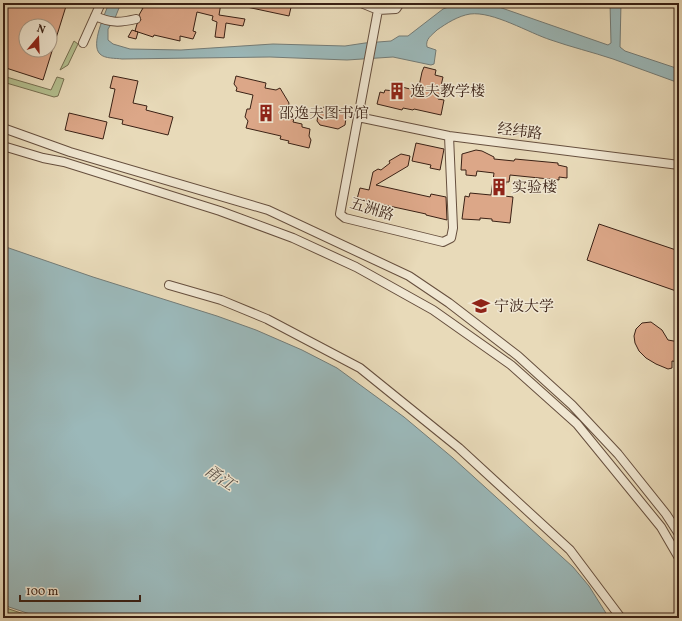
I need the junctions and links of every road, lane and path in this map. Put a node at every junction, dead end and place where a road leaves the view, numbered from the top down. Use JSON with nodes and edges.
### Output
{"nodes":[{"id":1,"x":101,"y":3,"type":"edge"},
{"id":2,"x":359,"y":3,"type":"edge"},
{"id":3,"x":400,"y":3,"type":"edge"},
{"id":4,"x":378,"y":10,"type":"junction"},
{"id":5,"x":98,"y":17,"type":"junction"},
{"id":6,"x":136,"y":19,"type":"dead end"},
{"id":7,"x":83,"y":43,"type":"dead end"},
{"id":8,"x":358,"y":117,"type":"junction"},
{"id":9,"x":3,"y":128,"type":"edge"},
{"id":10,"x":449,"y":136,"type":"junction"},
{"id":11,"x":3,"y":146,"type":"edge"},
{"id":12,"x":679,"y":165,"type":"edge"},
{"id":13,"x":169,"y":285,"type":"dead end"},
{"id":14,"x":679,"y":534,"type":"edge"},
{"id":15,"x":679,"y":558,"type":"edge"},
{"id":16,"x":621,"y":618,"type":"edge"}],
"edges":[{"from":1,"to":5,"type":"street"},
{"from":2,"to":4,"type":"street"},
{"from":3,"to":4,"type":"street"},
{"from":4,"to":8,"type":"street","name":"五洲路"},
{"from":5,"to":6,"type":"street"},
{"from":5,"to":7,"type":"street"},
{"from":8,"to":10,"type":"street","name":"经纬路"},
{"from":8,"to":10,"type":"street","name":"五洲路"},
{"from":9,"to":14,"type":"street"},
{"from":10,"to":12,"type":"street","name":"经纬路"},
{"from":11,"to":15,"type":"street"},
{"from":13,"to":16,"type":"street"}]}
